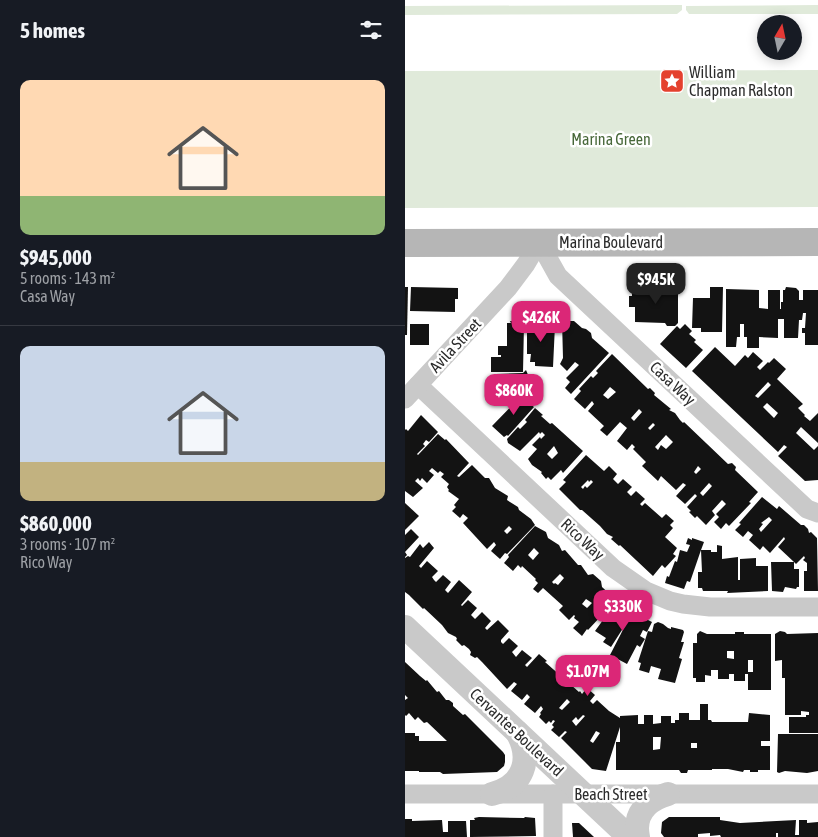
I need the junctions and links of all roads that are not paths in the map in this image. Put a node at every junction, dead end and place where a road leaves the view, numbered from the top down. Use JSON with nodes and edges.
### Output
{"nodes":[{"id":1,"x":539,"y":242,"type":"junction"},
{"id":2,"x":818,"y":242,"type":"edge"},
{"id":3,"x":405,"y":243,"type":"edge"},
{"id":4,"x":418,"y":385,"type":"junction"},
{"id":5,"x":405,"y":398,"type":"edge"},
{"id":6,"x":818,"y":513,"type":"edge"},
{"id":7,"x":818,"y":607,"type":"edge"},
{"id":8,"x":405,"y":627,"type":"edge"},
{"id":9,"x":517,"y":732,"type":"junction"},
{"id":10,"x":405,"y":794,"type":"edge"},
{"id":11,"x":491,"y":794,"type":"junction"},
{"id":12,"x":553,"y":794,"type":"junction"},
{"id":13,"x":583,"y":794,"type":"junction"},
{"id":14,"x":668,"y":794,"type":"junction"},
{"id":15,"x":818,"y":794,"type":"edge"},
{"id":16,"x":553,"y":837,"type":"edge"},
{"id":17,"x":629,"y":837,"type":"edge"},
{"id":18,"x":638,"y":837,"type":"edge"}],
"edges":[{"from":1,"to":2,"type":"main road","name":"Marina Boulevard"},
{"from":1,"to":3,"type":"main road","name":"Marina Boulevard"},
{"from":1,"to":4,"type":"street","name":"Avila Street"},
{"from":1,"to":6,"type":"street","name":"Casa Way"},
{"from":4,"to":5,"type":"street","name":"Avila Street"},
{"from":4,"to":7,"type":"street","name":"Rico Way"},
{"from":8,"to":9,"type":"street","name":"Cervantes Boulevard"},
{"from":9,"to":11,"type":"street"},
{"from":9,"to":13,"type":"street","name":"Cervantes Boulevard"},
{"from":10,"to":11,"type":"street","name":"Beach Street"},
{"from":11,"to":12,"type":"street","name":"Beach Street"},
{"from":12,"to":13,"type":"street","name":"Beach Street"},
{"from":12,"to":16,"type":"street"},
{"from":13,"to":14,"type":"street","name":"Beach Street"},
{"from":13,"to":17,"type":"street","name":"Cervantes Boulevard"},
{"from":14,"to":15,"type":"street","name":"Beach Street"},
{"from":14,"to":18,"type":"street"}]}
